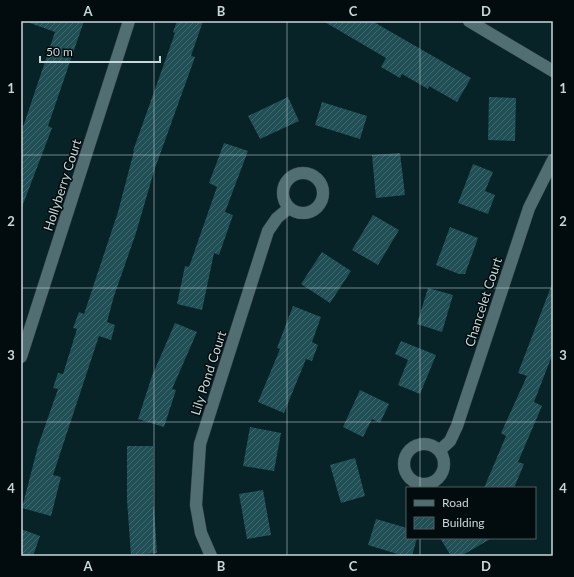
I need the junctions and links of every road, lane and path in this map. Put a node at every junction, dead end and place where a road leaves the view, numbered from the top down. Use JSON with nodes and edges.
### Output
{"nodes":[{"id":1,"x":129,"y":21,"type":"edge"},
{"id":2,"x":470,"y":21,"type":"edge"},
{"id":3,"x":553,"y":71,"type":"edge"},
{"id":4,"x":553,"y":160,"type":"edge"},
{"id":5,"x":289,"y":208,"type":"dead end"},
{"id":6,"x":21,"y":357,"type":"edge"},
{"id":7,"x":439,"y":452,"type":"dead end"},
{"id":8,"x":211,"y":556,"type":"edge"}],
"edges":[{"from":1,"to":6,"type":"street","name":"Hollyberry Court"},
{"from":2,"to":3,"type":"street"},
{"from":4,"to":7,"type":"street","name":"Chancelet Court"},
{"from":5,"to":8,"type":"street","name":"Lily Pond Court"}]}
